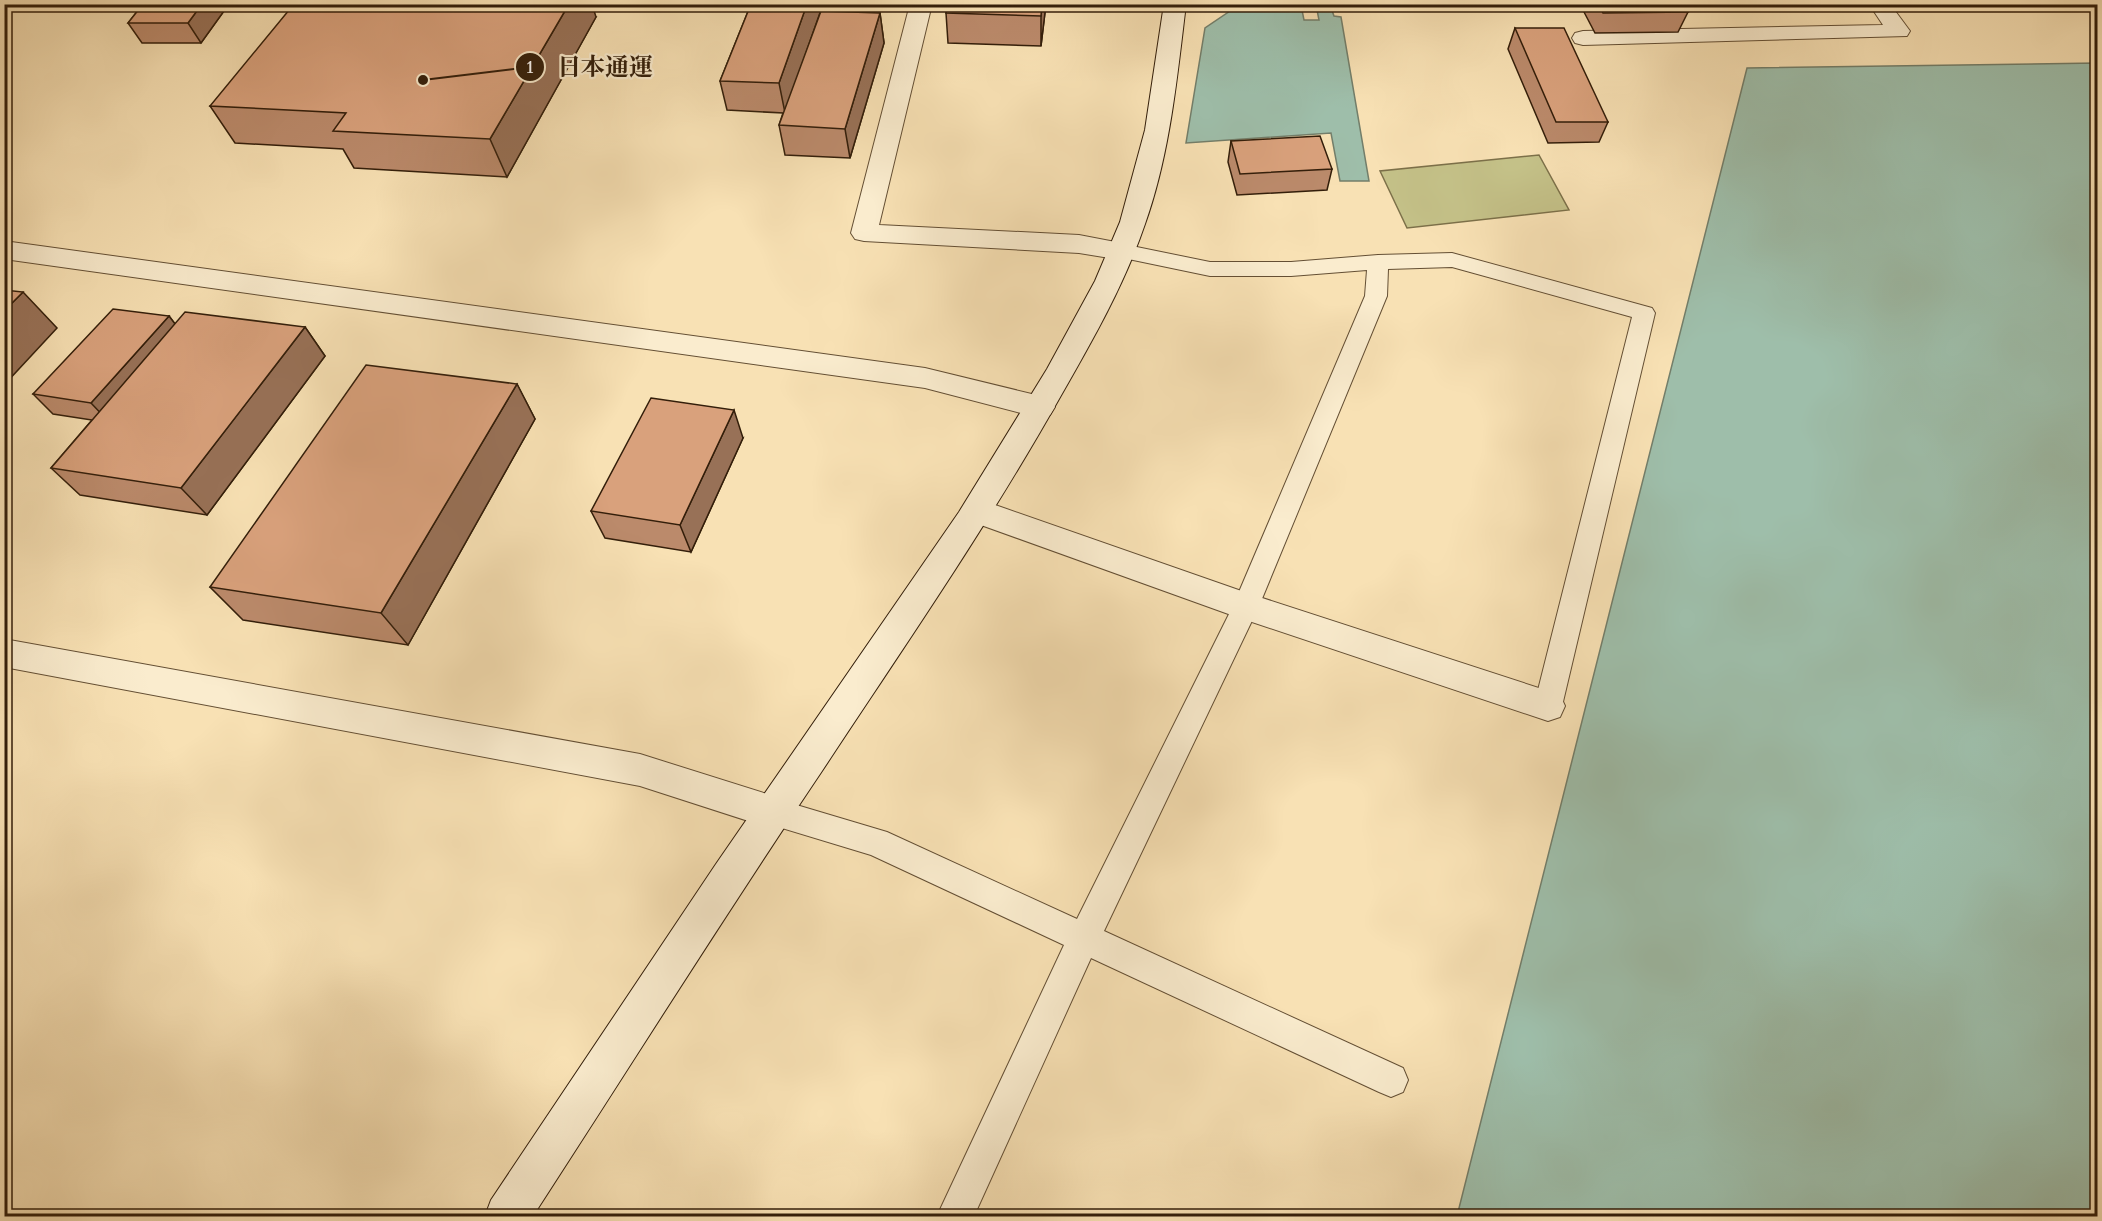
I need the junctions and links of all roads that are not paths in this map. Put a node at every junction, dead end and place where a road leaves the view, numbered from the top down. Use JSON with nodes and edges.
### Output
{"nodes":[{"id":1,"x":921,"y":4,"type":"edge"},
{"id":2,"x":1175,"y":4,"type":"edge"},
{"id":3,"x":1879,"y":4,"type":"edge"},
{"id":4,"x":1583,"y":38,"type":"dead end"},
{"id":5,"x":4,"y":250,"type":"edge"},
{"id":6,"x":1122,"y":251,"type":"junction"},
{"id":7,"x":1378,"y":262,"type":"junction"},
{"id":8,"x":1040,"y":407,"type":"junction"},
{"id":9,"x":978,"y":511,"type":"junction"},
{"id":10,"x":1246,"y":606,"type":"junction"},
{"id":11,"x":4,"y":653,"type":"edge"},
{"id":12,"x":1548,"y":706,"type":"joint"},
{"id":13,"x":773,"y":812,"type":"junction"},
{"id":14,"x":1084,"y":938,"type":"junction"},
{"id":15,"x":1391,"y":1080,"type":"dead end"},
{"id":16,"x":507,"y":1216,"type":"edge"},
{"id":17,"x":955,"y":1216,"type":"edge"}],
"edges":[{"from":1,"to":6,"type":"street"},
{"from":2,"to":6,"type":"street"},
{"from":3,"to":4,"type":"street"},
{"from":5,"to":8,"type":"street"},
{"from":6,"to":7,"type":"lane"},
{"from":6,"to":8,"type":"street"},
{"from":7,"to":10,"type":"lane"},
{"from":7,"to":12,"type":"lane"},
{"from":8,"to":9,"type":"street"},
{"from":9,"to":10,"type":"street"},
{"from":9,"to":13,"type":"street"},
{"from":10,"to":12,"type":"street"},
{"from":10,"to":14,"type":"lane"},
{"from":11,"to":13,"type":"street"},
{"from":13,"to":14,"type":"lane"},
{"from":13,"to":16,"type":"street"},
{"from":14,"to":15,"type":"lane"},
{"from":14,"to":17,"type":"lane"}]}
